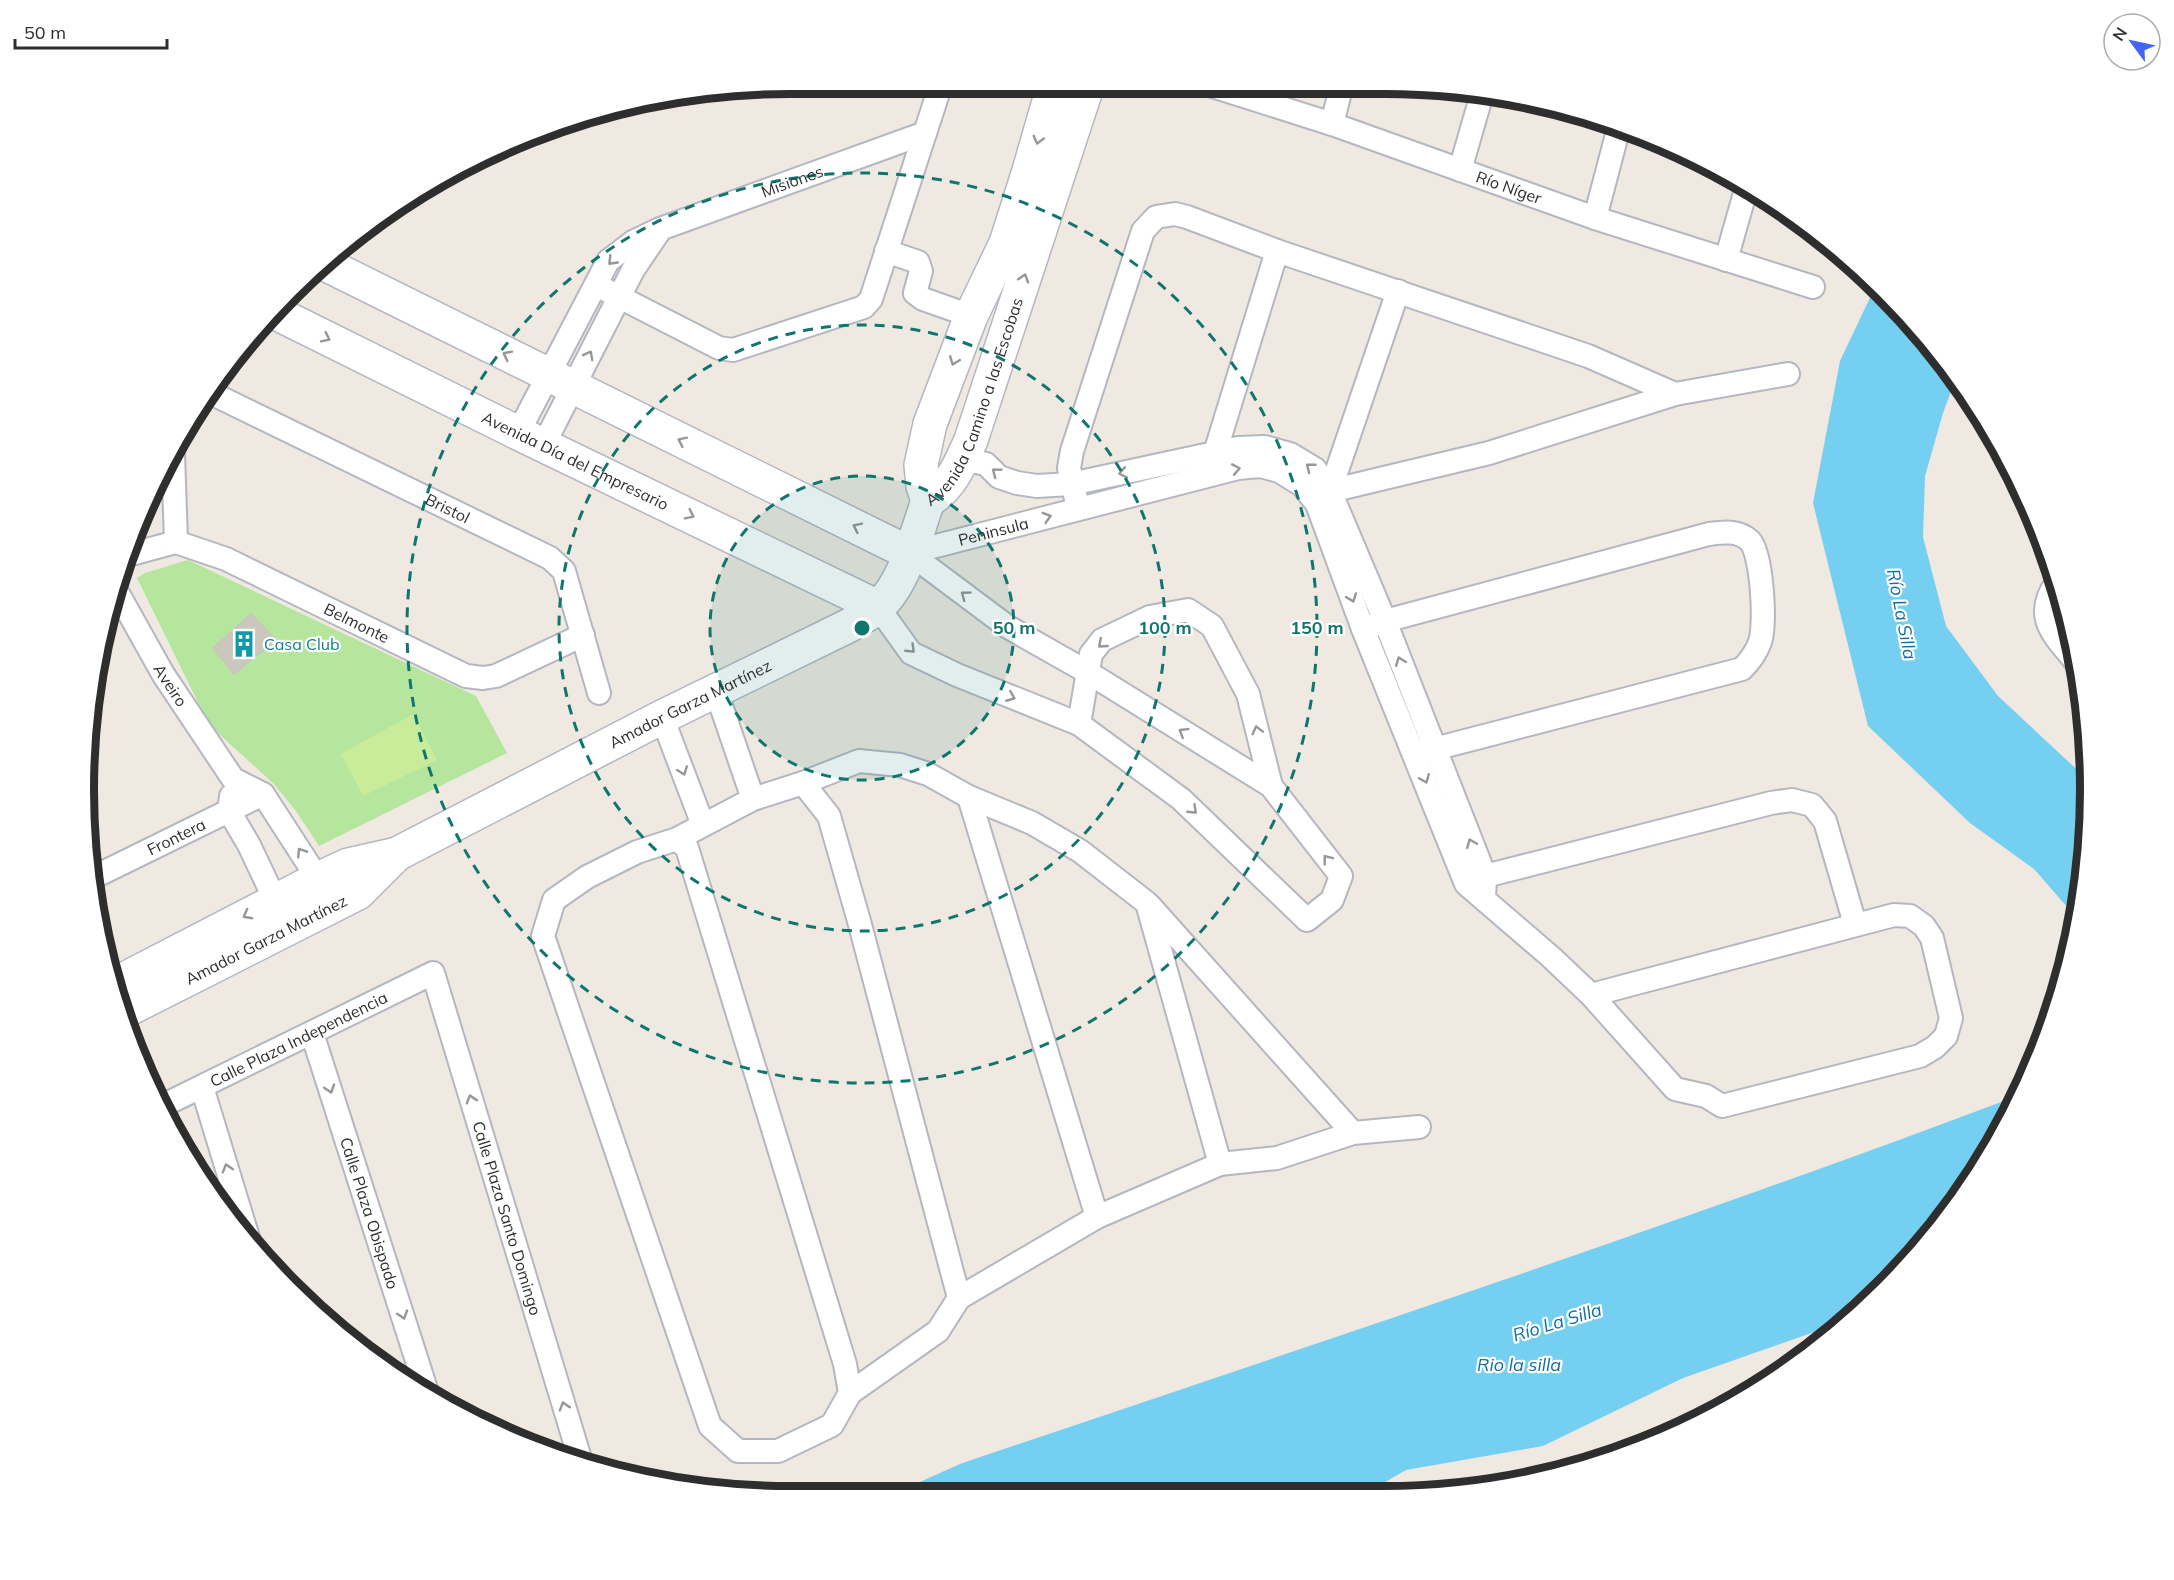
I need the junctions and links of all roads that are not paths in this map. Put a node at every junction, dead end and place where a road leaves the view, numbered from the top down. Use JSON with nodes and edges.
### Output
{"nodes":[{"id":1,"x":937,"y":95,"type":"edge"},
{"id":2,"x":1051,"y":95,"type":"edge"},
{"id":3,"x":1084,"y":95,"type":"edge"},
{"id":4,"x":1241,"y":95,"type":"edge"},
{"id":5,"x":1339,"y":95,"type":"edge"},
{"id":6,"x":1480,"y":101,"type":"edge"},
{"id":7,"x":1332,"y":124,"type":"junction"},
{"id":8,"x":925,"y":133,"type":"junction"},
{"id":9,"x":1617,"y":134,"type":"edge"},
{"id":10,"x":1460,"y":170,"type":"junction"},
{"id":11,"x":1744,"y":196,"type":"edge"},
{"id":12,"x":1595,"y":218,"type":"junction"},
{"id":13,"x":660,"y":229,"type":"junction"},
{"id":14,"x":886,"y":251,"type":"junction"},
{"id":15,"x":1277,"y":251,"type":"junction"},
{"id":16,"x":1726,"y":260,"type":"junction"},
{"id":17,"x":331,"y":267,"type":"edge"},
{"id":18,"x":596,"y":285,"type":"junction"},
{"id":19,"x":1813,"y":287,"type":"dead end"},
{"id":20,"x":1398,"y":291,"type":"junction"},
{"id":21,"x":620,"y":297,"type":"junction"},
{"id":22,"x":281,"y":316,"type":"edge"},
{"id":23,"x":971,"y":316,"type":"junction"},
{"id":24,"x":1788,"y":374,"type":"dead end"},
{"id":25,"x":560,"y":381,"type":"junction"},
{"id":26,"x":1676,"y":394,"type":"junction"},
{"id":27,"x":217,"y":396,"type":"edge"},
{"id":28,"x":531,"y":439,"type":"junction"},
{"id":29,"x":1214,"y":453,"type":"junction"},
{"id":30,"x":963,"y":459,"type":"junction"},
{"id":31,"x":174,"y":467,"type":"edge"},
{"id":32,"x":1208,"y":476,"type":"junction"},
{"id":33,"x":1071,"y":484,"type":"junction"},
{"id":34,"x":1324,"y":497,"type":"junction"},
{"id":35,"x":928,"y":501,"type":"junction"},
{"id":36,"x":1078,"y":508,"type":"junction"},
{"id":37,"x":176,"y":542,"type":"junction"},
{"id":38,"x":136,"y":553,"type":"edge"},
{"id":39,"x":909,"y":553,"type":"junction"},
{"id":40,"x":2051,"y":593,"type":"edge"},
{"id":41,"x":121,"y":599,"type":"edge"},
{"id":42,"x":878,"y":607,"type":"junction"},
{"id":43,"x":1385,"y":621,"type":"junction"},
{"id":44,"x":1364,"y":629,"type":"junction"},
{"id":45,"x":583,"y":635,"type":"junction"},
{"id":46,"x":2064,"y":646,"type":"edge"},
{"id":47,"x":1089,"y":673,"type":"junction"},
{"id":48,"x":716,"y":691,"type":"junction"},
{"id":49,"x":599,"y":693,"type":"dead end"},
{"id":50,"x":662,"y":717,"type":"junction"},
{"id":51,"x":1079,"y":724,"type":"junction"},
{"id":52,"x":1424,"y":752,"type":"junction"},
{"id":53,"x":233,"y":779,"type":"junction"},
{"id":54,"x":803,"y":783,"type":"junction"},
{"id":55,"x":1271,"y":786,"type":"junction"},
{"id":56,"x":263,"y":794,"type":"junction"},
{"id":57,"x":969,"y":797,"type":"junction"},
{"id":58,"x":753,"y":799,"type":"junction"},
{"id":59,"x":229,"y":811,"type":"junction"},
{"id":60,"x":703,"y":825,"type":"junction"},
{"id":61,"x":677,"y":838,"type":"junction"},
{"id":62,"x":397,"y":855,"type":"junction"},
{"id":63,"x":99,"y":868,"type":"edge"},
{"id":64,"x":318,"y":879,"type":"junction"},
{"id":65,"x":1475,"y":880,"type":"junction"},
{"id":66,"x":275,"y":900,"type":"junction"},
{"id":67,"x":1147,"y":903,"type":"junction"},
{"id":68,"x":1855,"y":924,"type":"junction"},
{"id":69,"x":433,"y":973,"type":"joint"},
{"id":70,"x":121,"y":981,"type":"edge"},
{"id":71,"x":1591,"y":995,"type":"junction"},
{"id":72,"x":129,"y":1009,"type":"edge"},
{"id":73,"x":312,"y":1033,"type":"junction"},
{"id":74,"x":202,"y":1087,"type":"junction"},
{"id":75,"x":169,"y":1103,"type":"edge"},
{"id":76,"x":1419,"y":1127,"type":"dead end"},
{"id":77,"x":1353,"y":1133,"type":"junction"},
{"id":78,"x":1220,"y":1164,"type":"junction"},
{"id":79,"x":1098,"y":1217,"type":"junction"},
{"id":80,"x":242,"y":1218,"type":"edge"},
{"id":81,"x":959,"y":1298,"type":"junction"},
{"id":82,"x":423,"y":1380,"type":"edge"},
{"id":83,"x":850,"y":1393,"type":"junction"},
{"id":84,"x":578,"y":1453,"type":"edge"}],
"edges":[{"from":1,"to":8,"type":"street"},
{"from":2,"to":23,"type":"street","name":"Avenida Camino a las Escobas","one_way":true},
{"from":30,"to":3,"type":"street","name":"Avenida Camino a las Escobas","one_way":true},
{"from":4,"to":7,"type":"street","name":"Río Níger"},
{"from":5,"to":7,"type":"street"},
{"from":6,"to":10,"type":"street"},
{"from":7,"to":10,"type":"street","name":"Río Níger"},
{"from":8,"to":13,"type":"street","name":"Misiones"},
{"from":8,"to":14,"type":"street"},
{"from":9,"to":12,"type":"street"},
{"from":10,"to":12,"type":"street","name":"Río Níger"},
{"from":11,"to":16,"type":"street"},
{"from":12,"to":16,"type":"street","name":"Río Níger"},
{"from":13,"to":18,"type":"street","name":"Misiones","one_way":true},
{"from":13,"to":21,"type":"street","name":"Misiones"},
{"from":14,"to":21,"type":"street"},
{"from":14,"to":23,"type":"street"},
{"from":15,"to":20,"type":"street"},
{"from":15,"to":29,"type":"street"},
{"from":15,"to":33,"type":"street"},
{"from":16,"to":19,"type":"street","name":"Río Níger"},
{"from":25,"to":17,"type":"street","one_way":true},
{"from":18,"to":21,"type":"street"},
{"from":18,"to":25,"type":"street","name":"Misiones"},
{"from":20,"to":26,"type":"street"},
{"from":20,"to":34,"type":"street"},
{"from":25,"to":21,"type":"street","name":"Misiones","one_way":true},
{"from":22,"to":28,"type":"street","name":"Avenida Día del Empresario","one_way":true},
{"from":23,"to":35,"type":"street","name":"Avenida Camino a las Escobas","one_way":true},
{"from":24,"to":26,"type":"street"},
{"from":25,"to":28,"type":"street","name":"Misiones"},
{"from":39,"to":25,"type":"street","one_way":true},
{"from":26,"to":34,"type":"street"},
{"from":27,"to":45,"type":"street","name":"Bristol"},
{"from":28,"to":42,"type":"street","name":"Avenida Día del Empresario","one_way":true},
{"from":29,"to":32,"type":"street"},
{"from":29,"to":33,"type":"street","one_way":true},
{"from":34,"to":29,"type":"street","one_way":true},
{"from":33,"to":30,"type":"street","one_way":true},
{"from":30,"to":35,"type":"street","name":"Avenida Camino a las Escobas"},
{"from":31,"to":37,"type":"street"},
{"from":32,"to":34,"type":"street","name":"Peninsula","one_way":true},
{"from":32,"to":36,"type":"street","name":"Peninsula"},
{"from":33,"to":36,"type":"street"},
{"from":34,"to":43,"type":"street"},
{"from":34,"to":44,"type":"street","one_way":true},
{"from":35,"to":39,"type":"street","name":"Amador Garza Martínez"},
{"from":39,"to":36,"type":"street","name":"Peninsula","one_way":true},
{"from":37,"to":38,"type":"street"},
{"from":37,"to":45,"type":"street","name":"Belmonte"},
{"from":39,"to":42,"type":"street","name":"Amador Garza Martínez"},
{"from":47,"to":39,"type":"street","one_way":true},
{"from":40,"to":46,"type":"street"},
{"from":41,"to":53,"type":"street","name":"Aveiro"},
{"from":42,"to":48,"type":"street","name":"Amador Garza Martínez"},
{"from":42,"to":51,"type":"street","one_way":true},
{"from":43,"to":44,"type":"street"},
{"from":52,"to":43,"type":"street","one_way":true},
{"from":43,"to":52,"type":"street"},
{"from":44,"to":52,"type":"street"},
{"from":45,"to":49,"type":"street","name":"Bristol"},
{"from":47,"to":51,"type":"street"},
{"from":55,"to":47,"type":"street","one_way":true},
{"from":55,"to":47,"type":"street","one_way":true},
{"from":48,"to":50,"type":"street","name":"Amador Garza Martínez"},
{"from":48,"to":58,"type":"street"},
{"from":50,"to":60,"type":"street","one_way":true},
{"from":50,"to":62,"type":"street","name":"Amador Garza Martínez"},
{"from":51,"to":55,"type":"street","one_way":true},
{"from":52,"to":65,"type":"street"},
{"from":53,"to":56,"type":"street"},
{"from":53,"to":59,"type":"street"},
{"from":54,"to":57,"type":"street"},
{"from":54,"to":58,"type":"street"},
{"from":54,"to":81,"type":"street"},
{"from":56,"to":59,"type":"street","name":"Frontera"},
{"from":64,"to":56,"type":"street","one_way":true},
{"from":57,"to":67,"type":"street"},
{"from":57,"to":79,"type":"street"},
{"from":58,"to":60,"type":"street"},
{"from":59,"to":63,"type":"street","name":"Frontera"},
{"from":59,"to":66,"type":"street"},
{"from":60,"to":61,"type":"street"},
{"from":61,"to":83,"type":"street"},
{"from":61,"to":83,"type":"street"},
{"from":62,"to":64,"type":"street","name":"Amador Garza Martínez"},
{"from":62,"to":72,"type":"street","name":"Amador Garza Martínez"},
{"from":64,"to":66,"type":"street","name":"Amador Garza Martínez"},
{"from":65,"to":68,"type":"street"},
{"from":65,"to":71,"type":"street"},
{"from":66,"to":70,"type":"street","name":"Amador Garza Martínez","one_way":true},
{"from":67,"to":77,"type":"street"},
{"from":67,"to":78,"type":"street"},
{"from":68,"to":71,"type":"street"},
{"from":68,"to":71,"type":"street"},
{"from":69,"to":73,"type":"street","name":"Calle Plaza Independencia"},
{"from":84,"to":69,"type":"street","name":"Calle Plaza Santo Domingo","one_way":true},
{"from":73,"to":74,"type":"street","name":"Calle Plaza Independencia"},
{"from":73,"to":82,"type":"street","name":"Calle Plaza Obispado","one_way":true},
{"from":74,"to":75,"type":"street","name":"Calle Plaza Independencia"},
{"from":80,"to":74,"type":"street","one_way":true},
{"from":76,"to":77,"type":"street"},
{"from":77,"to":78,"type":"street"},
{"from":78,"to":79,"type":"street"},
{"from":79,"to":81,"type":"street"},
{"from":81,"to":83,"type":"street"}]}
